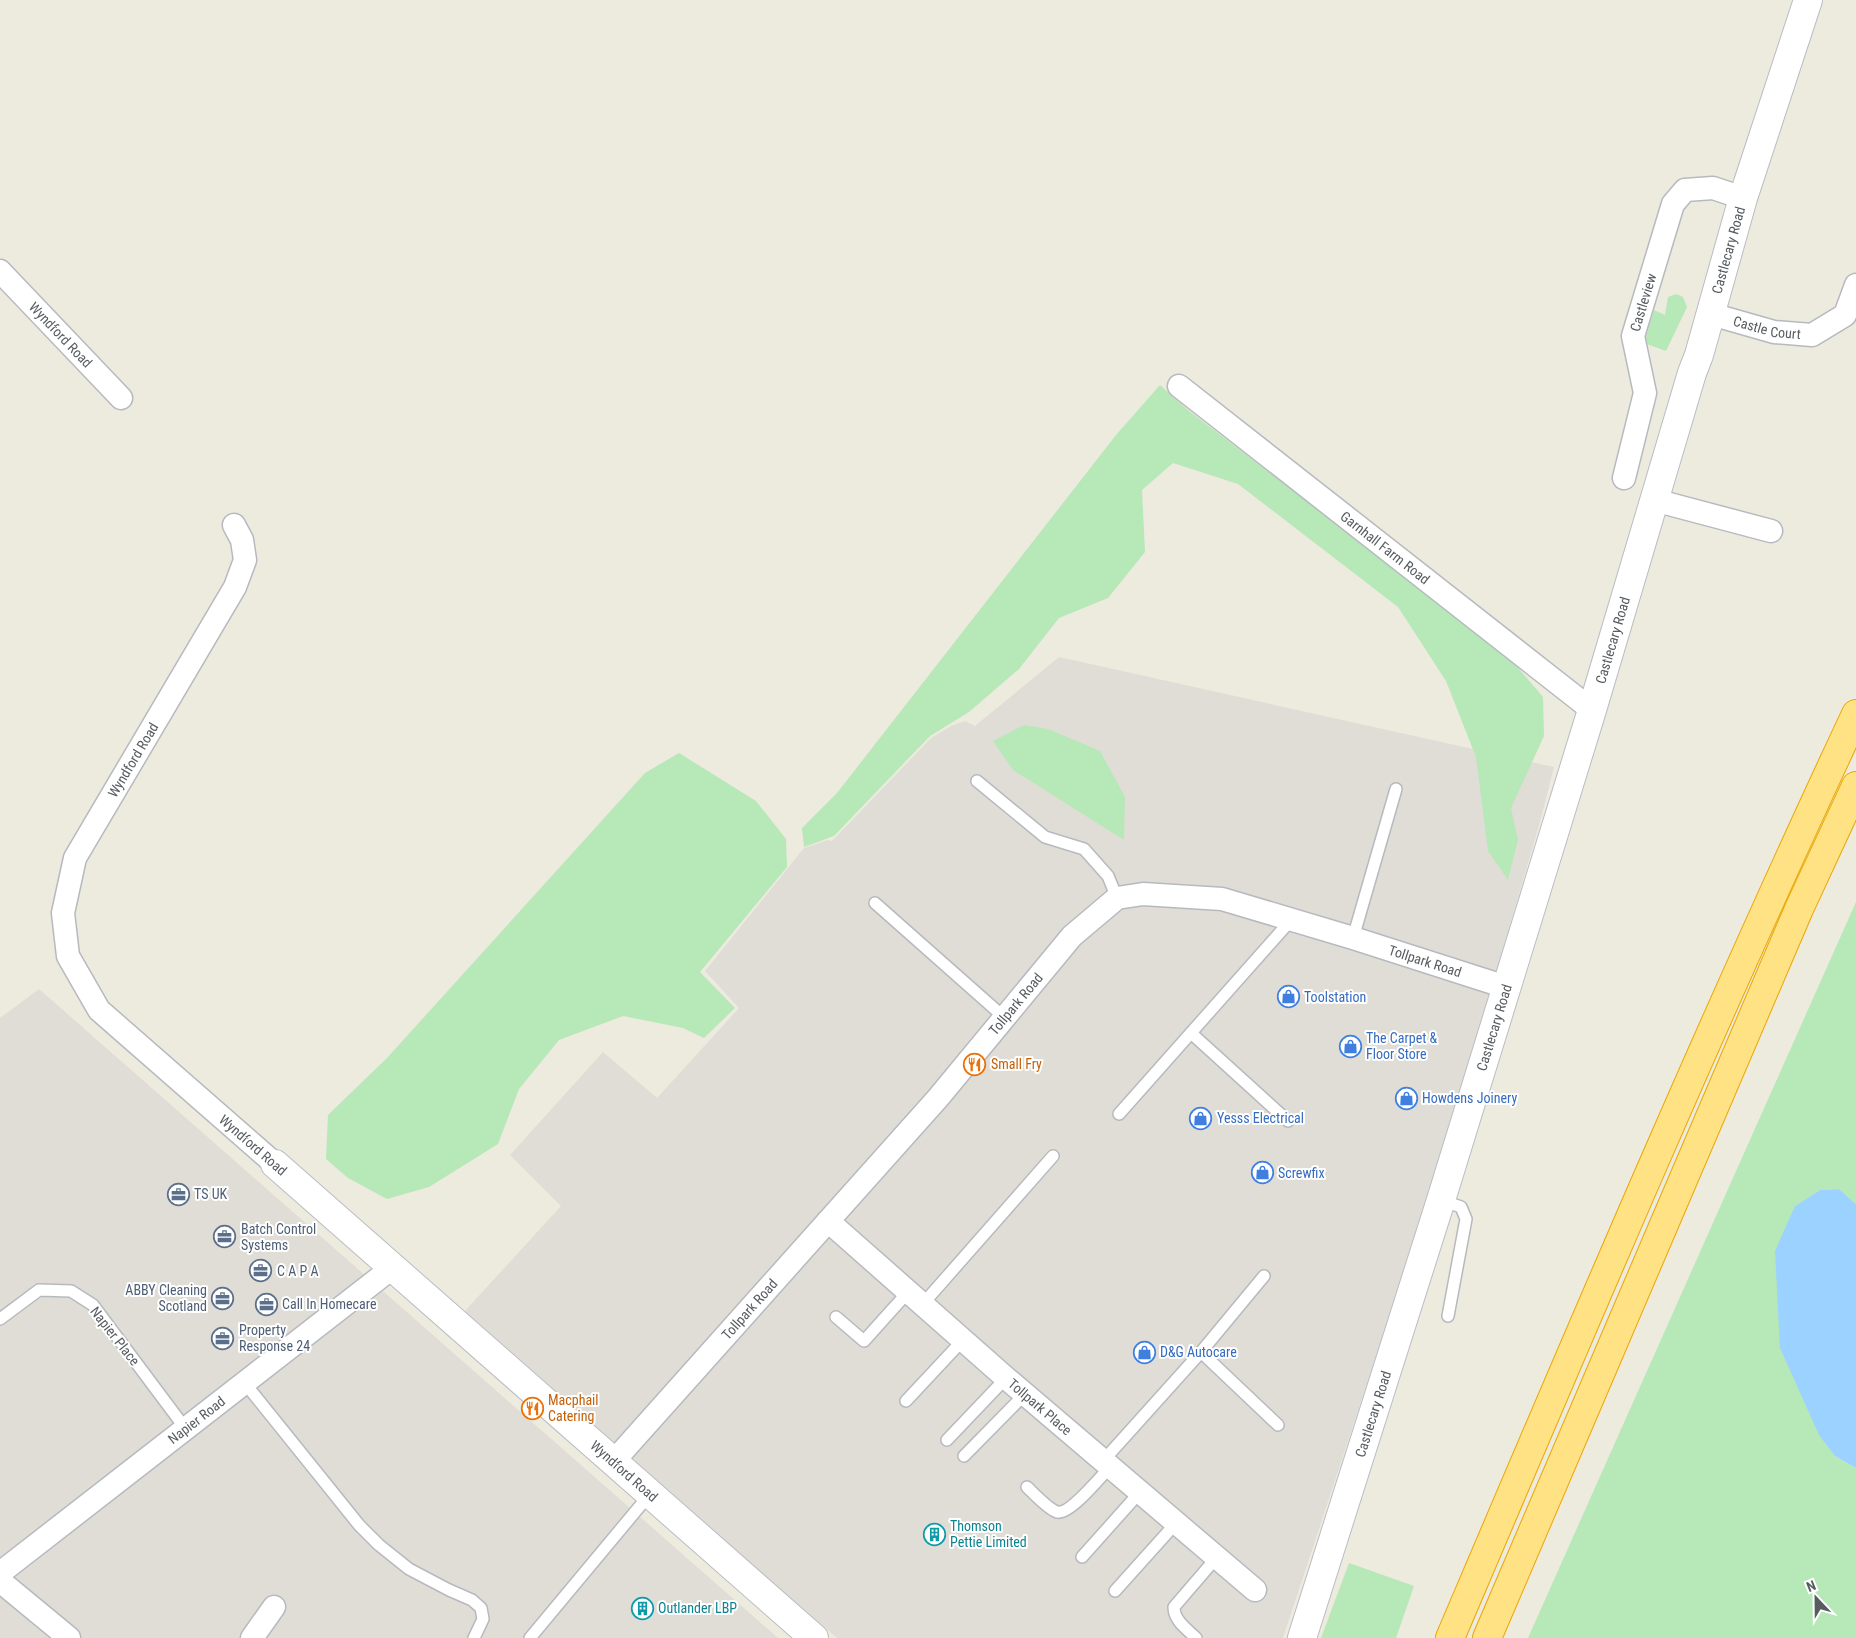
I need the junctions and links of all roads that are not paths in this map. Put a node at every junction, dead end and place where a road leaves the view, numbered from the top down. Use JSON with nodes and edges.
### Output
{"nodes":[{"id":1,"x":1808,"y":0,"type":"edge"},
{"id":2,"x":1743,"y":198,"type":"junction"},
{"id":3,"x":0,"y":271,"type":"edge"},
{"id":4,"x":1856,"y":285,"type":"edge"},
{"id":5,"x":1710,"y":314,"type":"junction"},
{"id":6,"x":1179,"y":386,"type":"dead end"},
{"id":7,"x":122,"y":398,"type":"dead end"},
{"id":8,"x":1624,"y":478,"type":"dead end"},
{"id":9,"x":1654,"y":500,"type":"junction"},
{"id":10,"x":234,"y":525,"type":"dead end"},
{"id":11,"x":1771,"y":532,"type":"dead end"},
{"id":12,"x":1592,"y":710,"type":"junction"},
{"id":13,"x":1856,"y":714,"type":"edge"},
{"id":14,"x":977,"y":781,"type":"dead end"},
{"id":15,"x":1856,"y":786,"type":"edge"},
{"id":16,"x":1396,"y":789,"type":"dead end"},
{"id":17,"x":1117,"y":898,"type":"junction"},
{"id":18,"x":876,"y":903,"type":"dead end"},
{"id":19,"x":1291,"y":920,"type":"junction"},
{"id":20,"x":1353,"y":938,"type":"junction"},
{"id":21,"x":1506,"y":987,"type":"junction"},
{"id":22,"x":1005,"y":1018,"type":"junction"},
{"id":23,"x":1191,"y":1033,"type":"junction"},
{"id":24,"x":1119,"y":1114,"type":"dead end"},
{"id":25,"x":1288,"y":1121,"type":"dead end"},
{"id":26,"x":1053,"y":1156,"type":"dead end"},
{"id":27,"x":275,"y":1164,"type":"joint"},
{"id":28,"x":1441,"y":1200,"type":"junction"},
{"id":29,"x":828,"y":1221,"type":"junction"},
{"id":30,"x":392,"y":1268,"type":"junction"},
{"id":31,"x":1264,"y":1276,"type":"dead end"},
{"id":32,"x":915,"y":1298,"type":"junction"},
{"id":33,"x":1448,"y":1316,"type":"dead end"},
{"id":34,"x":836,"y":1317,"type":"dead end"},
{"id":35,"x":0,"y":1319,"type":"edge"},
{"id":36,"x":963,"y":1340,"type":"junction"},
{"id":37,"x":1201,"y":1352,"type":"junction"},
{"id":38,"x":1006,"y":1378,"type":"junction"},
{"id":39,"x":244,"y":1382,"type":"junction"},
{"id":40,"x":1025,"y":1394,"type":"junction"},
{"id":41,"x":906,"y":1401,"type":"dead end"},
{"id":42,"x":1278,"y":1424,"type":"dead end"},
{"id":43,"x":185,"y":1428,"type":"junction"},
{"id":44,"x":947,"y":1440,"type":"dead end"},
{"id":45,"x":964,"y":1456,"type":"dead end"},
{"id":46,"x":613,"y":1462,"type":"junction"},
{"id":47,"x":1107,"y":1464,"type":"junction"},
{"id":48,"x":1027,"y":1487,"type":"dead end"},
{"id":49,"x":1140,"y":1492,"type":"junction"},
{"id":50,"x":650,"y":1494,"type":"junction"},
{"id":51,"x":1176,"y":1523,"type":"junction"},
{"id":52,"x":1082,"y":1558,"type":"dead end"},
{"id":53,"x":1217,"y":1558,"type":"junction"},
{"id":54,"x":0,"y":1573,"type":"edge"},
{"id":55,"x":0,"y":1581,"type":"edge"},
{"id":56,"x":1255,"y":1590,"type":"dead end"},
{"id":57,"x":1115,"y":1591,"type":"dead end"},
{"id":58,"x":274,"y":1607,"type":"dead end"},
{"id":59,"x":69,"y":1638,"type":"edge"},
{"id":60,"x":252,"y":1638,"type":"edge"},
{"id":61,"x":474,"y":1638,"type":"edge"},
{"id":62,"x":530,"y":1638,"type":"edge"},
{"id":63,"x":814,"y":1638,"type":"edge"},
{"id":64,"x":1196,"y":1638,"type":"edge"},
{"id":65,"x":1302,"y":1638,"type":"edge"},
{"id":66,"x":1450,"y":1638,"type":"edge"},
{"id":67,"x":1487,"y":1638,"type":"edge"}],
"edges":[{"from":1,"to":2,"type":"main road","name":"Castlecary Road"},
{"from":2,"to":5,"type":"main road","name":"Castlecary Road"},
{"from":2,"to":8,"type":"street","name":"Castleview"},
{"from":3,"to":7,"type":"street","name":"Wyndford Road"},
{"from":4,"to":5,"type":"street","name":"Castle Court"},
{"from":5,"to":9,"type":"main road","name":"Castlecary Road"},
{"from":6,"to":12,"type":"street","name":"Garnhall Farm Road"},
{"from":9,"to":11,"type":"street"},
{"from":9,"to":12,"type":"main road","name":"Castlecary Road"},
{"from":10,"to":27,"type":"street","name":"Wyndford Road"},
{"from":12,"to":21,"type":"main road","name":"Castlecary Road"},
{"from":13,"to":66,"type":"highway"},
{"from":14,"to":17,"type":"lane"},
{"from":15,"to":67,"type":"highway"},
{"from":16,"to":20,"type":"lane"},
{"from":17,"to":19,"type":"street","name":"Tollpark Road"},
{"from":17,"to":22,"type":"street","name":"Tollpark Road"},
{"from":18,"to":22,"type":"lane"},
{"from":19,"to":20,"type":"street","name":"Tollpark Road"},
{"from":19,"to":23,"type":"lane"},
{"from":20,"to":21,"type":"street","name":"Tollpark Road"},
{"from":21,"to":28,"type":"main road","name":"Castlecary Road"},
{"from":22,"to":29,"type":"street","name":"Tollpark Road"},
{"from":23,"to":24,"type":"lane"},
{"from":23,"to":25,"type":"lane"},
{"from":26,"to":32,"type":"lane"},
{"from":27,"to":30,"type":"main road","name":"Wyndford Road"},
{"from":28,"to":33,"type":"lane"},
{"from":28,"to":65,"type":"main road","name":"Castlecary Road"},
{"from":29,"to":32,"type":"street","name":"Tollpark Place"},
{"from":29,"to":46,"type":"street","name":"Tollpark Road"},
{"from":30,"to":39,"type":"street","name":"Napier Road"},
{"from":30,"to":46,"type":"main road","name":"Wyndford Road"},
{"from":31,"to":37,"type":"lane"},
{"from":32,"to":34,"type":"lane"},
{"from":32,"to":36,"type":"street","name":"Tollpark Place"},
{"from":35,"to":43,"type":"lane","name":"Napier Place"},
{"from":36,"to":38,"type":"street","name":"Tollpark Place"},
{"from":36,"to":41,"type":"lane"},
{"from":37,"to":42,"type":"lane"},
{"from":37,"to":47,"type":"lane"},
{"from":38,"to":40,"type":"street","name":"Tollpark Place"},
{"from":38,"to":44,"type":"lane"},
{"from":39,"to":43,"type":"street","name":"Napier Road"},
{"from":39,"to":61,"type":"lane"},
{"from":40,"to":45,"type":"lane"},
{"from":40,"to":47,"type":"street","name":"Tollpark Place"},
{"from":43,"to":54,"type":"street","name":"Napier Road"},
{"from":46,"to":50,"type":"main road","name":"Wyndford Road"},
{"from":47,"to":48,"type":"lane"},
{"from":47,"to":49,"type":"street","name":"Tollpark Place"},
{"from":49,"to":51,"type":"street","name":"Tollpark Place"},
{"from":49,"to":52,"type":"lane"},
{"from":50,"to":62,"type":"lane"},
{"from":50,"to":63,"type":"main road","name":"Wyndford Road"},
{"from":51,"to":53,"type":"street","name":"Tollpark Place"},
{"from":51,"to":57,"type":"lane"},
{"from":53,"to":56,"type":"street","name":"Tollpark Place"},
{"from":53,"to":64,"type":"lane"},
{"from":55,"to":59,"type":"street"},
{"from":58,"to":60,"type":"street"}]}
